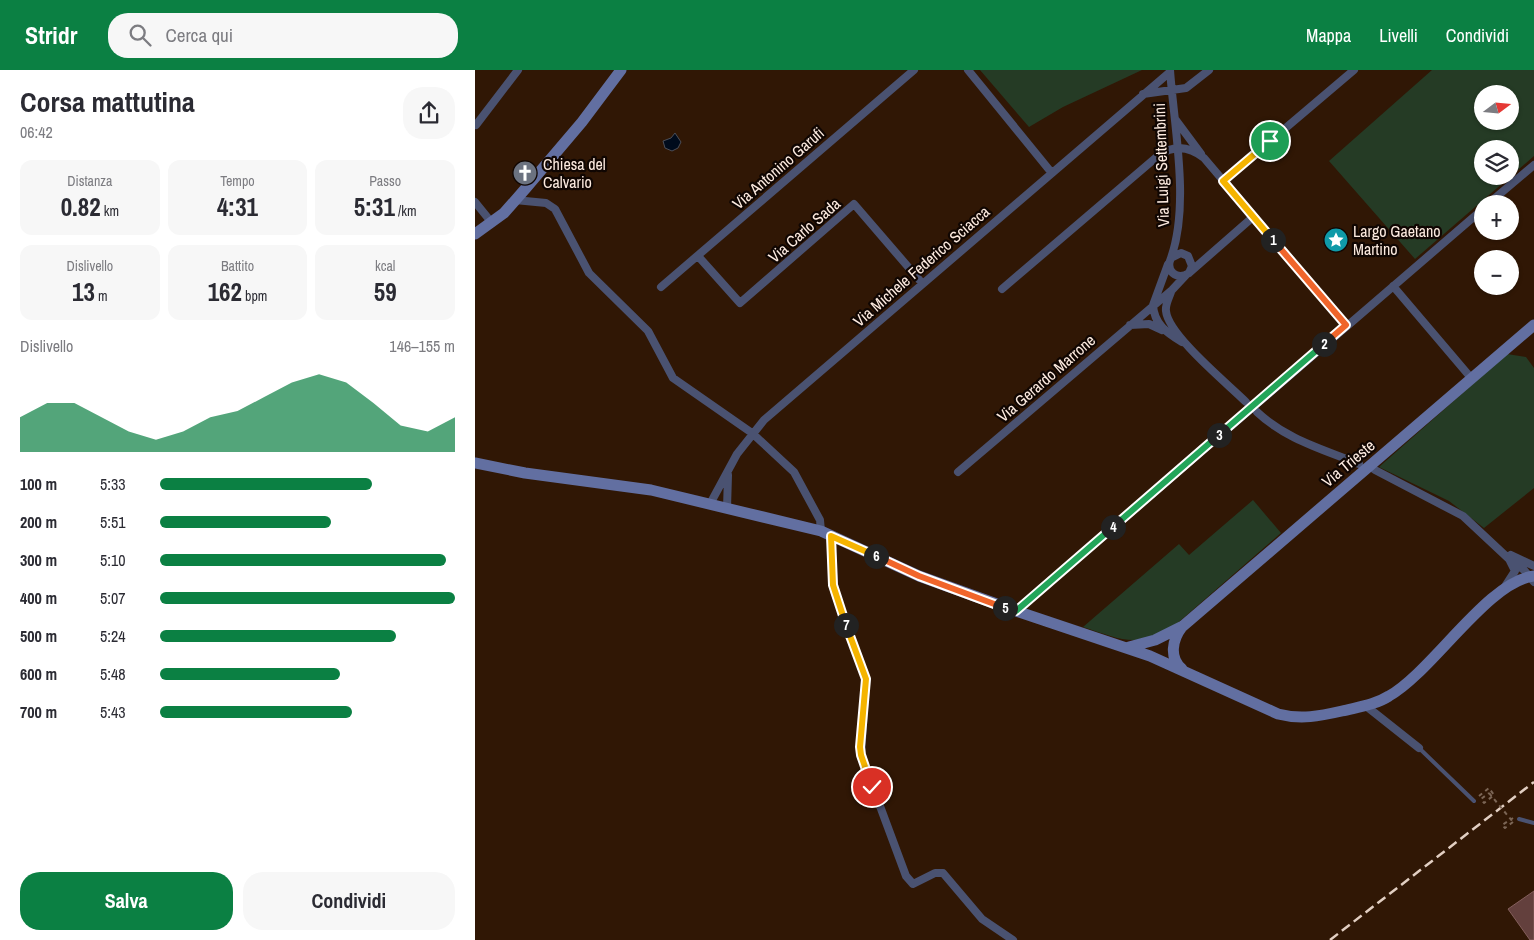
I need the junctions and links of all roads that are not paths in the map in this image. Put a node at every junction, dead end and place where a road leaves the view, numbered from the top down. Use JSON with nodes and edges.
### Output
{"nodes":[{"id":1,"x":517,"y":70,"type":"edge"},
{"id":2,"x":621,"y":70,"type":"edge"},
{"id":3,"x":913,"y":70,"type":"edge"},
{"id":4,"x":968,"y":70,"type":"edge"},
{"id":5,"x":1209,"y":70,"type":"edge"},
{"id":6,"x":1354,"y":70,"type":"edge"},
{"id":7,"x":1170,"y":71,"type":"edge"},
{"id":8,"x":1172,"y":91,"type":"junction"},
{"id":9,"x":1142,"y":94,"type":"junction"},
{"id":10,"x":1174,"y":118,"type":"junction"},
{"id":11,"x":476,"y":125,"type":"edge"},
{"id":12,"x":1177,"y":147,"type":"junction"},
{"id":13,"x":1204,"y":158,"type":"junction"},
{"id":14,"x":1534,"y":164,"type":"edge"},
{"id":15,"x":1051,"y":172,"type":"junction"},
{"id":16,"x":1223,"y":181,"type":"junction"},
{"id":17,"x":1498,"y":195,"type":"edge"},
{"id":18,"x":515,"y":200,"type":"junction"},
{"id":19,"x":475,"y":202,"type":"edge"},
{"id":20,"x":1253,"y":217,"type":"junction"},
{"id":21,"x":1474,"y":217,"type":"edge"},
{"id":22,"x":492,"y":223,"type":"junction"},
{"id":23,"x":475,"y":234,"type":"edge"},
{"id":24,"x":698,"y":256,"type":"junction"},
{"id":25,"x":1170,"y":260,"type":"junction"},
{"id":26,"x":1187,"y":274,"type":"junction"},
{"id":27,"x":922,"y":283,"type":"junction"},
{"id":28,"x":1393,"y":286,"type":"junction"},
{"id":29,"x":661,"y":287,"type":"dead end"},
{"id":30,"x":1002,"y":289,"type":"dead end"},
{"id":31,"x":1172,"y":290,"type":"junction"},
{"id":32,"x":1153,"y":305,"type":"junction"},
{"id":33,"x":1346,"y":325,"type":"junction"},
{"id":34,"x":1534,"y":325,"type":"edge"},
{"id":35,"x":1128,"y":326,"type":"junction"},
{"id":36,"x":1165,"y":331,"type":"junction"},
{"id":37,"x":1187,"y":346,"type":"junction"},
{"id":38,"x":1472,"y":379,"type":"junction"},
{"id":39,"x":1246,"y":402,"type":"dead end"},
{"id":40,"x":1257,"y":412,"type":"dead end"},
{"id":41,"x":752,"y":433,"type":"junction"},
{"id":42,"x":475,"y":463,"type":"edge"},
{"id":43,"x":1359,"y":464,"type":"dead end"},
{"id":44,"x":729,"y":468,"type":"junction"},
{"id":45,"x":1375,"y":470,"type":"dead end"},
{"id":46,"x":958,"y":472,"type":"dead end"},
{"id":47,"x":710,"y":504,"type":"junction"},
{"id":48,"x":727,"y":508,"type":"junction"},
{"id":49,"x":826,"y":534,"type":"junction"},
{"id":50,"x":1501,"y":550,"type":"junction"},
{"id":51,"x":1509,"y":559,"type":"junction"},
{"id":52,"x":1533,"y":577,"type":"edge"},
{"id":53,"x":1504,"y":588,"type":"junction"},
{"id":54,"x":1493,"y":598,"type":"junction"},
{"id":55,"x":1016,"y":611,"type":"junction"},
{"id":56,"x":1170,"y":639,"type":"junction"},
{"id":57,"x":1123,"y":647,"type":"junction"},
{"id":58,"x":1155,"y":658,"type":"junction"},
{"id":59,"x":1182,"y":670,"type":"junction"},
{"id":60,"x":1365,"y":706,"type":"junction"},
{"id":61,"x":1419,"y":748,"type":"joint"},
{"id":62,"x":1474,"y":801,"type":"road end"},
{"id":63,"x":1519,"y":819,"type":"road end"},
{"id":64,"x":1534,"y":823,"type":"edge"},
{"id":65,"x":1013,"y":940,"type":"edge"}],
"edges":[{"from":1,"to":11,"type":"street"},
{"from":2,"to":18,"type":"street"},
{"from":3,"to":24,"type":"street","name":"Via Antonino Garufi"},
{"from":4,"to":15,"type":"street"},
{"from":5,"to":8,"type":"street"},
{"from":6,"to":16,"type":"street"},
{"from":7,"to":8,"type":"street","name":"Via Luigi Settembrini"},
{"from":7,"to":9,"type":"street","name":"Via Michele Federico Sciacca"},
{"from":8,"to":9,"type":"street"},
{"from":8,"to":10,"type":"street","name":"Via Luigi Settembrini"},
{"from":9,"to":15,"type":"street","name":"Via Michele Federico Sciacca"},
{"from":10,"to":12,"type":"street","name":"Via Luigi Settembrini"},
{"from":10,"to":13,"type":"street"},
{"from":12,"to":13,"type":"street"},
{"from":12,"to":25,"type":"street","name":"Via Luigi Settembrini"},
{"from":12,"to":30,"type":"street"},
{"from":13,"to":16,"type":"street"},
{"from":14,"to":17,"type":"street"},
{"from":15,"to":27,"type":"street","name":"Via Michele Federico Sciacca"},
{"from":16,"to":20,"type":"street"},
{"from":18,"to":22,"type":"street"},
{"from":18,"to":41,"type":"street"},
{"from":19,"to":22,"type":"street"},
{"from":20,"to":26,"type":"street","name":"Via Gerardo Marrone"},
{"from":20,"to":33,"type":"street"},
{"from":21,"to":28,"type":"street"},
{"from":22,"to":23,"type":"street"},
{"from":24,"to":27,"type":"street","name":"Via Carlo Sada"},
{"from":24,"to":29,"type":"street","name":"Via Antonino Garufi"},
{"from":25,"to":26,"type":"street"},
{"from":25,"to":26,"type":"street"},
{"from":25,"to":32,"type":"street","name":"Via Luigi Settembrini"},
{"from":26,"to":31,"type":"street","name":"Via Gerardo Marrone"},
{"from":27,"to":41,"type":"street","name":"Via Michele Federico Sciacca"},
{"from":28,"to":33,"type":"street"},
{"from":28,"to":38,"type":"street"},
{"from":31,"to":32,"type":"street","name":"Via Gerardo Marrone"},
{"from":31,"to":37,"type":"street"},
{"from":32,"to":35,"type":"street","name":"Via Gerardo Marrone"},
{"from":32,"to":36,"type":"street"},
{"from":33,"to":55,"type":"street"},
{"from":34,"to":38,"type":"street","name":"Via Trieste"},
{"from":35,"to":36,"type":"street"},
{"from":35,"to":46,"type":"street","name":"Via Gerardo Marrone"},
{"from":36,"to":37,"type":"street"},
{"from":37,"to":39,"type":"street"},
{"from":38,"to":56,"type":"street","name":"Via Trieste"},
{"from":40,"to":43,"type":"street"},
{"from":41,"to":44,"type":"street","name":"Via Michele Federico Sciacca"},
{"from":41,"to":49,"type":"street"},
{"from":42,"to":47,"type":"street"},
{"from":44,"to":47,"type":"street","name":"Via Michele Federico Sciacca"},
{"from":44,"to":48,"type":"street"},
{"from":45,"to":50,"type":"street"},
{"from":47,"to":48,"type":"street"},
{"from":48,"to":49,"type":"street"},
{"from":49,"to":55,"type":"street"},
{"from":49,"to":65,"type":"street"},
{"from":50,"to":51,"type":"street"},
{"from":50,"to":52,"type":"street"},
{"from":51,"to":52,"type":"street"},
{"from":51,"to":53,"type":"street"},
{"from":52,"to":53,"type":"street"},
{"from":52,"to":54,"type":"street"},
{"from":53,"to":54,"type":"street"},
{"from":54,"to":60,"type":"street"},
{"from":55,"to":57,"type":"street"},
{"from":56,"to":57,"type":"street","name":"Via Trieste"},
{"from":56,"to":58,"type":"street"},
{"from":56,"to":59,"type":"street"},
{"from":57,"to":58,"type":"street"},
{"from":58,"to":59,"type":"street"},
{"from":59,"to":60,"type":"street"},
{"from":60,"to":61,"type":"street"},
{"from":61,"to":62,"type":"lane"},
{"from":63,"to":64,"type":"lane"}]}
